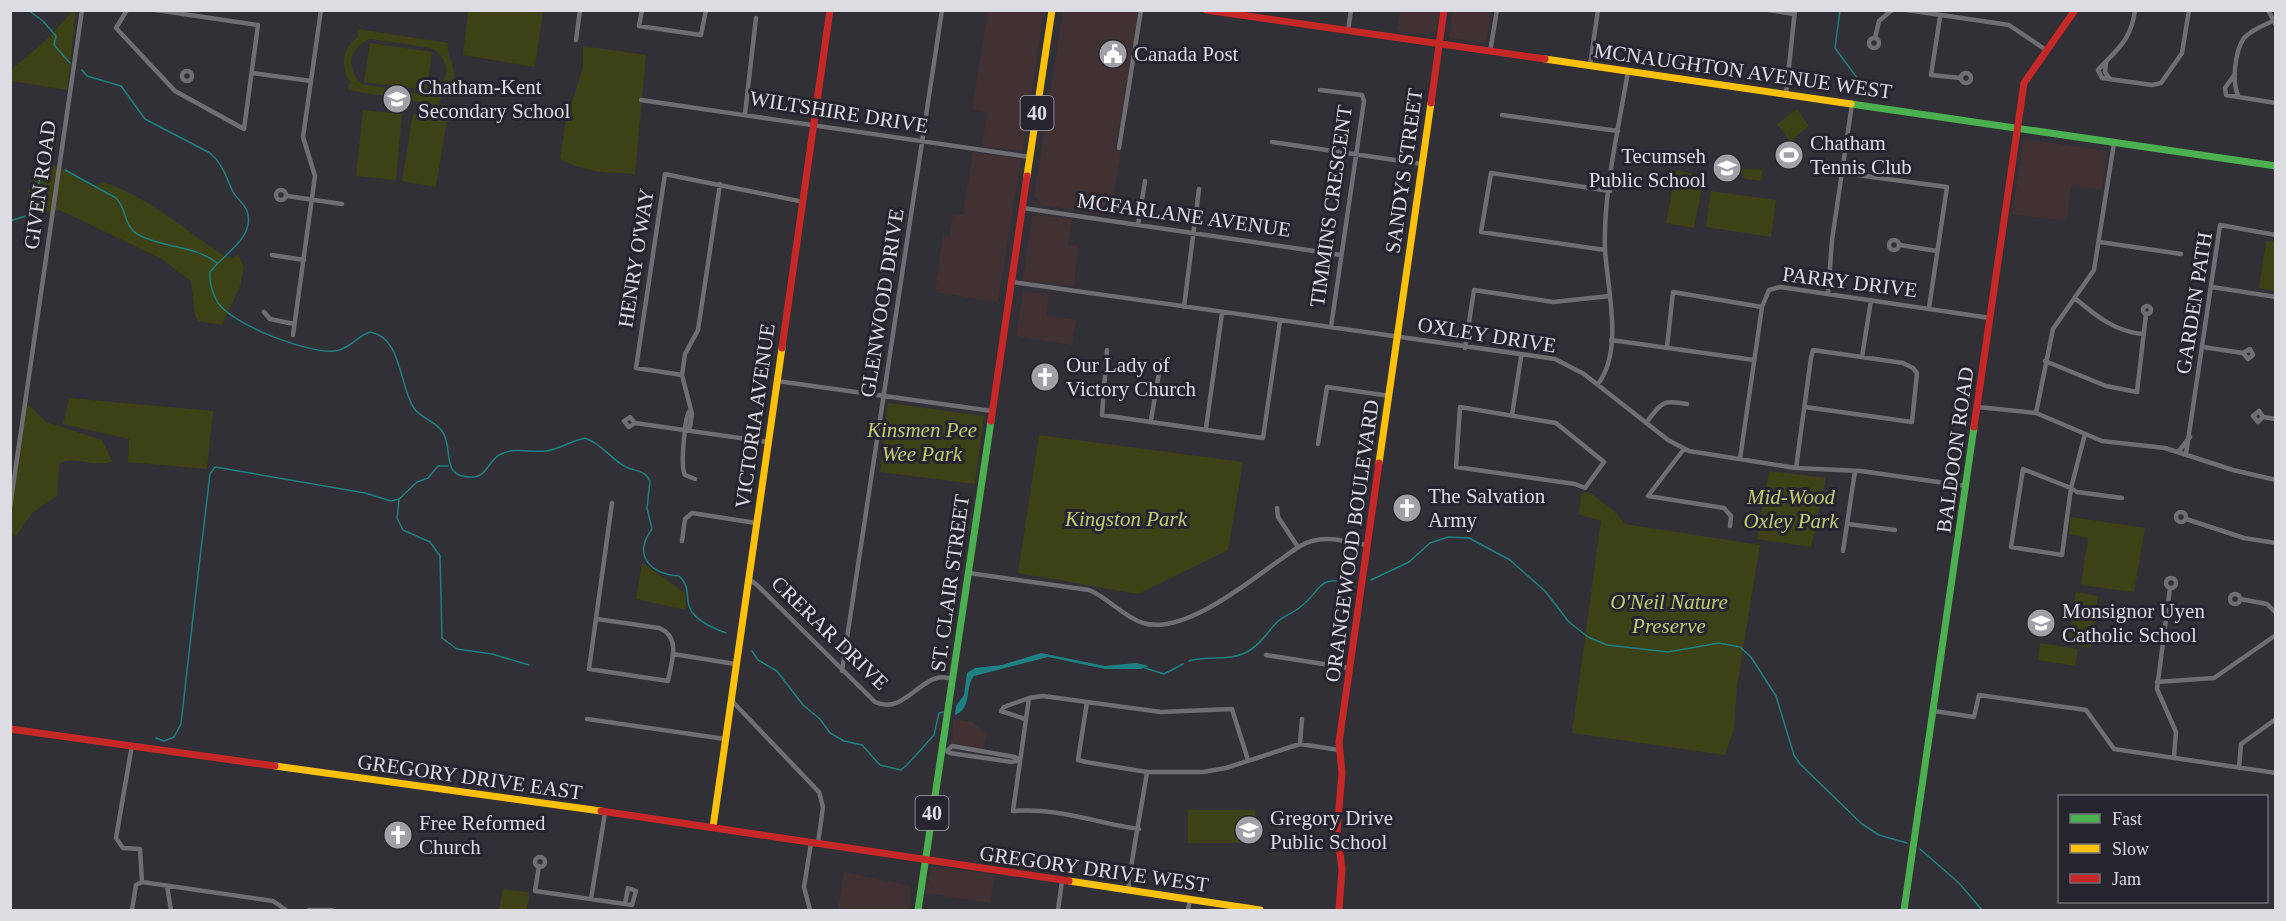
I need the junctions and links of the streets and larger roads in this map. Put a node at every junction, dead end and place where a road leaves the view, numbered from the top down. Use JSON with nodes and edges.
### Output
{"nodes":[{"id":1,"x":82,"y":10,"type":"edge"},
{"id":2,"x":127,"y":10,"type":"edge"},
{"id":3,"x":156,"y":10,"type":"edge"},
{"id":4,"x":321,"y":10,"type":"edge"},
{"id":5,"x":580,"y":10,"type":"edge"},
{"id":6,"x":642,"y":10,"type":"edge"},
{"id":7,"x":706,"y":10,"type":"edge"},
{"id":8,"x":830,"y":10,"type":"edge"},
{"id":9,"x":942,"y":10,"type":"edge"},
{"id":10,"x":1141,"y":10,"type":"edge"},
{"id":11,"x":1206,"y":10,"type":"edge"},
{"id":12,"x":1352,"y":10,"type":"edge"},
{"id":13,"x":1444,"y":10,"type":"edge"},
{"id":14,"x":1497,"y":10,"type":"edge"},
{"id":15,"x":1598,"y":10,"type":"edge"},
{"id":16,"x":1768,"y":10,"type":"edge"},
{"id":17,"x":1892,"y":10,"type":"edge"},
{"id":18,"x":1907,"y":10,"type":"edge"},
{"id":19,"x":2075,"y":10,"type":"edge"},
{"id":20,"x":2135,"y":10,"type":"edge"},
{"id":21,"x":2189,"y":10,"type":"edge"},
{"id":22,"x":2268,"y":10,"type":"edge"},
{"id":23,"x":1795,"y":12,"type":"edge"},
{"id":24,"x":1053,"y":13,"type":"edge"},
{"id":25,"x":1242,"y":13,"type":"edge"},
{"id":26,"x":1940,"y":17,"type":"junction"},
{"id":27,"x":756,"y":18,"type":"dead end"},
{"id":28,"x":2274,"y":23,"type":"edge"},
{"id":29,"x":1348,"y":31,"type":"junction"},
{"id":30,"x":1875,"y":38,"type":"dead end"},
{"id":31,"x":576,"y":40,"type":"dead end"},
{"id":32,"x":1439,"y":45,"type":"junction"},
{"id":33,"x":2046,"y":50,"type":"junction"},
{"id":34,"x":1490,"y":52,"type":"junction"},
{"id":35,"x":1590,"y":65,"type":"junction"},
{"id":36,"x":1628,"y":71,"type":"junction"},
{"id":37,"x":252,"y":74,"type":"junction"},
{"id":38,"x":2235,"y":74,"type":"junction"},
{"id":39,"x":1960,"y":78,"type":"dead end"},
{"id":40,"x":184,"y":80,"type":"dead end"},
{"id":41,"x":310,"y":81,"type":"junction"},
{"id":42,"x":1320,"y":90,"type":"dead end"},
{"id":43,"x":175,"y":91,"type":"junction"},
{"id":44,"x":1786,"y":94,"type":"junction"},
{"id":45,"x":2239,"y":97,"type":"junction"},
{"id":46,"x":641,"y":100,"type":"dead end"},
{"id":47,"x":2276,"y":103,"type":"edge"},
{"id":48,"x":1852,"y":104,"type":"junction"},
{"id":49,"x":745,"y":114,"type":"junction"},
{"id":50,"x":1502,"y":115,"type":"dead end"},
{"id":51,"x":814,"y":125,"type":"junction"},
{"id":52,"x":2018,"y":129,"type":"junction"},
{"id":53,"x":1618,"y":131,"type":"junction"},
{"id":54,"x":923,"y":141,"type":"junction"},
{"id":55,"x":1272,"y":142,"type":"dead end"},
{"id":56,"x":2114,"y":143,"type":"junction"},
{"id":57,"x":1119,"y":148,"type":"dead end"},
{"id":58,"x":1356,"y":154,"type":"junction"},
{"id":59,"x":1031,"y":157,"type":"junction"},
{"id":60,"x":1422,"y":164,"type":"junction"},
{"id":61,"x":2276,"y":166,"type":"edge"},
{"id":62,"x":1842,"y":173,"type":"junction"},
{"id":63,"x":1145,"y":182,"type":"dead end"},
{"id":64,"x":720,"y":184,"type":"junction"},
{"id":65,"x":1199,"y":189,"type":"dead end"},
{"id":66,"x":1610,"y":191,"type":"junction"},
{"id":67,"x":287,"y":196,"type":"dead end"},
{"id":68,"x":312,"y":200,"type":"junction"},
{"id":69,"x":803,"y":202,"type":"junction"},
{"id":70,"x":342,"y":204,"type":"dead end"},
{"id":71,"x":1023,"y":208,"type":"junction"},
{"id":72,"x":1138,"y":225,"type":"junction"},
{"id":73,"x":1195,"y":234,"type":"junction"},
{"id":74,"x":2276,"y":235,"type":"edge"},
{"id":75,"x":2100,"y":242,"type":"junction"},
{"id":76,"x":1899,"y":245,"type":"dead end"},
{"id":77,"x":1605,"y":250,"type":"junction"},
{"id":78,"x":1937,"y":251,"type":"junction"},
{"id":79,"x":2181,"y":254,"type":"dead end"},
{"id":80,"x":272,"y":255,"type":"dead end"},
{"id":81,"x":1341,"y":255,"type":"junction"},
{"id":82,"x":304,"y":260,"type":"junction"},
{"id":83,"x":1013,"y":282,"type":"junction"},
{"id":84,"x":2212,"y":287,"type":"junction"},
{"id":85,"x":1828,"y":294,"type":"junction"},
{"id":86,"x":1610,"y":296,"type":"junction"},
{"id":87,"x":2276,"y":297,"type":"edge"},
{"id":88,"x":2076,"y":299,"type":"junction"},
{"id":89,"x":1871,"y":300,"type":"junction"},
{"id":90,"x":1184,"y":307,"type":"junction"},
{"id":91,"x":1762,"y":307,"type":"junction"},
{"id":92,"x":1929,"y":308,"type":"junction"},
{"id":93,"x":264,"y":312,"type":"dead end"},
{"id":94,"x":1222,"y":313,"type":"junction"},
{"id":95,"x":2146,"y":314,"type":"dead end"},
{"id":96,"x":1991,"y":318,"type":"junction"},
{"id":97,"x":1280,"y":321,"type":"junction"},
{"id":98,"x":294,"y":324,"type":"junction"},
{"id":99,"x":1331,"y":327,"type":"junction"},
{"id":100,"x":2143,"y":334,"type":"junction"},
{"id":101,"x":293,"y":335,"type":"dead end"},
{"id":102,"x":1398,"y":336,"type":"junction"},
{"id":103,"x":1611,"y":340,"type":"junction"},
{"id":104,"x":1667,"y":347,"type":"junction"},
{"id":105,"x":2203,"y":347,"type":"junction"},
{"id":106,"x":1465,"y":348,"type":"junction"},
{"id":107,"x":1107,"y":350,"type":"dead end"},
{"id":108,"x":2243,"y":353,"type":"dead end"},
{"id":109,"x":1521,"y":357,"type":"junction"},
{"id":110,"x":1862,"y":357,"type":"junction"},
{"id":111,"x":1754,"y":360,"type":"junction"},
{"id":112,"x":1161,"y":361,"type":"dead end"},
{"id":113,"x":2046,"y":361,"type":"junction"},
{"id":114,"x":681,"y":375,"type":"junction"},
{"id":115,"x":777,"y":381,"type":"junction"},
{"id":116,"x":1598,"y":384,"type":"junction"},
{"id":117,"x":885,"y":394,"type":"junction"},
{"id":118,"x":1390,"y":396,"type":"junction"},
{"id":119,"x":1687,"y":404,"type":"dead end"},
{"id":120,"x":1805,"y":406,"type":"junction"},
{"id":121,"x":1978,"y":407,"type":"junction"},
{"id":122,"x":992,"y":411,"type":"junction"},
{"id":123,"x":2036,"y":413,"type":"junction"},
{"id":124,"x":1512,"y":415,"type":"junction"},
{"id":125,"x":2263,"y":417,"type":"dead end"},
{"id":126,"x":2276,"y":419,"type":"edge"},
{"id":127,"x":1151,"y":420,"type":"junction"},
{"id":128,"x":635,"y":423,"type":"dead end"},
{"id":129,"x":1646,"y":423,"type":"junction"},
{"id":130,"x":1206,"y":428,"type":"junction"},
{"id":131,"x":686,"y":430,"type":"junction"},
{"id":132,"x":2085,"y":434,"type":"junction"},
{"id":133,"x":2190,"y":437,"type":"junction"},
{"id":134,"x":768,"y":442,"type":"junction"},
{"id":135,"x":1318,"y":444,"type":"dead end"},
{"id":136,"x":1684,"y":449,"type":"junction"},
{"id":137,"x":2178,"y":452,"type":"junction"},
{"id":138,"x":2186,"y":454,"type":"junction"},
{"id":139,"x":1740,"y":459,"type":"junction"},
{"id":140,"x":1796,"y":468,"type":"junction"},
{"id":141,"x":1855,"y":471,"type":"junction"},
{"id":142,"x":694,"y":479,"type":"dead end"},
{"id":143,"x":2276,"y":480,"type":"edge"},
{"id":144,"x":1966,"y":486,"type":"junction"},
{"id":145,"x":2071,"y":488,"type":"junction"},
{"id":146,"x":2122,"y":498,"type":"dead end"},
{"id":147,"x":612,"y":503,"type":"dead end"},
{"id":148,"x":10,"y":507,"type":"edge"},
{"id":149,"x":1277,"y":508,"type":"dead end"},
{"id":150,"x":2186,"y":519,"type":"dead end"},
{"id":151,"x":756,"y":523,"type":"junction"},
{"id":152,"x":1848,"y":524,"type":"junction"},
{"id":153,"x":1730,"y":526,"type":"dead end"},
{"id":154,"x":1895,"y":530,"type":"dead end"},
{"id":155,"x":681,"y":541,"type":"dead end"},
{"id":156,"x":2276,"y":543,"type":"edge"},
{"id":157,"x":1366,"y":545,"type":"junction"},
{"id":158,"x":1298,"y":547,"type":"junction"},
{"id":159,"x":1844,"y":551,"type":"dead end"},
{"id":160,"x":969,"y":573,"type":"junction"},
{"id":161,"x":748,"y":579,"type":"junction"},
{"id":162,"x":2170,"y":588,"type":"dead end"},
{"id":163,"x":2240,"y":599,"type":"dead end"},
{"id":164,"x":2276,"y":613,"type":"edge"},
{"id":165,"x":597,"y":619,"type":"junction"},
{"id":166,"x":2276,"y":635,"type":"edge"},
{"id":167,"x":673,"y":654,"type":"junction"},
{"id":168,"x":1266,"y":655,"type":"dead end"},
{"id":169,"x":735,"y":664,"type":"junction"},
{"id":170,"x":1349,"y":668,"type":"junction"},
{"id":171,"x":842,"y":671,"type":"junction"},
{"id":172,"x":953,"y":680,"type":"junction"},
{"id":173,"x":2157,"y":682,"type":"junction"},
{"id":174,"x":1029,"y":698,"type":"junction"},
{"id":175,"x":731,"y":700,"type":"junction"},
{"id":176,"x":1087,"y":702,"type":"junction"},
{"id":177,"x":1934,"y":711,"type":"junction"},
{"id":178,"x":1025,"y":718,"type":"junction"},
{"id":179,"x":587,"y":719,"type":"dead end"},
{"id":180,"x":1302,"y":719,"type":"dead end"},
{"id":181,"x":2276,"y":719,"type":"edge"},
{"id":182,"x":10,"y":729,"type":"edge"},
{"id":183,"x":725,"y":739,"type":"junction"},
{"id":184,"x":1300,"y":744,"type":"junction"},
{"id":185,"x":132,"y":745,"type":"junction"},
{"id":186,"x":947,"y":748,"type":"junction"},
{"id":187,"x":1339,"y":750,"type":"junction"},
{"id":188,"x":2174,"y":756,"type":"junction"},
{"id":189,"x":1019,"y":760,"type":"junction"},
{"id":190,"x":1248,"y":760,"type":"junction"},
{"id":191,"x":2239,"y":768,"type":"junction"},
{"id":192,"x":1147,"y":772,"type":"junction"},
{"id":193,"x":2276,"y":773,"type":"edge"},
{"id":194,"x":605,"y":813,"type":"junction"},
{"id":195,"x":713,"y":827,"type":"junction"},
{"id":196,"x":1139,"y":829,"type":"junction"},
{"id":197,"x":814,"y":844,"type":"junction"},
{"id":198,"x":924,"y":860,"type":"junction"},
{"id":199,"x":539,"y":866,"type":"dead end"},
{"id":200,"x":1062,"y":881,"type":"junction"},
{"id":201,"x":142,"y":882,"type":"junction"},
{"id":202,"x":167,"y":886,"type":"junction"},
{"id":203,"x":1128,"y":887,"type":"junction"},
{"id":204,"x":591,"y":899,"type":"junction"},
{"id":205,"x":1190,"y":900,"type":"junction"},
{"id":206,"x":625,"y":904,"type":"dead end"},
{"id":207,"x":132,"y":910,"type":"edge"},
{"id":208,"x":171,"y":910,"type":"edge"},
{"id":209,"x":285,"y":910,"type":"edge"},
{"id":210,"x":309,"y":910,"type":"edge"},
{"id":211,"x":332,"y":910,"type":"edge"},
{"id":212,"x":810,"y":910,"type":"edge"},
{"id":213,"x":918,"y":910,"type":"edge"},
{"id":214,"x":1058,"y":910,"type":"edge"},
{"id":215,"x":1188,"y":910,"type":"edge"},
{"id":216,"x":1260,"y":910,"type":"edge"},
{"id":217,"x":1339,"y":910,"type":"edge"},
{"id":218,"x":1904,"y":910,"type":"edge"}],
"edges":[{"from":1,"to":148,"type":"street","name":"GIVEN ROAD"},
{"from":2,"to":43,"type":"street"},
{"from":3,"to":37,"type":"street"},
{"from":4,"to":41,"type":"street"},
{"from":5,"to":31,"type":"street"},
{"from":6,"to":7,"type":"street"},
{"from":8,"to":51,"type":"street","name":"VICTORIA AVENUE"},
{"from":9,"to":54,"type":"street","name":"GLENWOOD DRIVE"},
{"from":10,"to":57,"type":"street"},
{"from":11,"to":25,"type":"street","name":"MCNAUGHTON AVENUE WEST"},
{"from":12,"to":29,"type":"street"},
{"from":13,"to":32,"type":"street","name":"SANDYS STREET"},
{"from":14,"to":34,"type":"street"},
{"from":15,"to":35,"type":"street"},
{"from":16,"to":23,"type":"street"},
{"from":17,"to":30,"type":"street"},
{"from":18,"to":26,"type":"street"},
{"from":19,"to":33,"type":"street","name":"BALDOON ROAD"},
{"from":20,"to":21,"type":"street"},
{"from":22,"to":28,"type":"street"},
{"from":23,"to":44,"type":"street"},
{"from":24,"to":59,"type":"street","name":"ST. CLAIR STREET","number":"40"},
{"from":25,"to":29,"type":"street","name":"MCNAUGHTON AVENUE WEST"},
{"from":26,"to":33,"type":"street"},
{"from":26,"to":39,"type":"street"},
{"from":27,"to":49,"type":"street"},
{"from":28,"to":38,"type":"street"},
{"from":29,"to":32,"type":"street","name":"MCNAUGHTON AVENUE WEST"},
{"from":32,"to":34,"type":"street","name":"MCNAUGHTON AVENUE WEST"},
{"from":32,"to":60,"type":"street","name":"SANDYS STREET"},
{"from":33,"to":52,"type":"street","name":"BALDOON ROAD"},
{"from":34,"to":35,"type":"street","name":"MCNAUGHTON AVENUE WEST"},
{"from":35,"to":36,"type":"street","name":"MCNAUGHTON AVENUE WEST"},
{"from":36,"to":44,"type":"street","name":"MCNAUGHTON AVENUE WEST"},
{"from":36,"to":53,"type":"street"},
{"from":37,"to":41,"type":"street"},
{"from":37,"to":43,"type":"street"},
{"from":38,"to":45,"type":"street"},
{"from":38,"to":45,"type":"street"},
{"from":40,"to":43,"type":"street"},
{"from":41,"to":68,"type":"street"},
{"from":42,"to":58,"type":"street","name":"TIMMINS CRESCENT"},
{"from":44,"to":48,"type":"street","name":"MCNAUGHTON AVENUE WEST"},
{"from":45,"to":47,"type":"street"},
{"from":46,"to":49,"type":"street","name":"WILTSHIRE DRIVE"},
{"from":48,"to":52,"type":"street","name":"MCNAUGHTON AVENUE WEST"},
{"from":48,"to":62,"type":"street"},
{"from":49,"to":51,"type":"street","name":"WILTSHIRE DRIVE"},
{"from":50,"to":53,"type":"street"},
{"from":51,"to":54,"type":"street","name":"WILTSHIRE DRIVE"},
{"from":51,"to":69,"type":"street","name":"VICTORIA AVENUE"},
{"from":52,"to":56,"type":"street","name":"MCNAUGHTON AVENUE WEST"},
{"from":52,"to":96,"type":"street","name":"BALDOON ROAD"},
{"from":53,"to":66,"type":"street"},
{"from":54,"to":59,"type":"street","name":"WILTSHIRE DRIVE"},
{"from":54,"to":117,"type":"street","name":"GLENWOOD DRIVE"},
{"from":55,"to":58,"type":"street"},
{"from":56,"to":61,"type":"street","name":"MCNAUGHTON AVENUE WEST"},
{"from":56,"to":75,"type":"street"},
{"from":58,"to":60,"type":"street"},
{"from":58,"to":81,"type":"street","name":"TIMMINS CRESCENT"},
{"from":59,"to":71,"type":"street","name":"ST. CLAIR STREET","number":"40"},
{"from":60,"to":102,"type":"street","name":"SANDYS STREET"},
{"from":62,"to":78,"type":"street"},
{"from":62,"to":85,"type":"street"},
{"from":63,"to":72,"type":"street"},
{"from":64,"to":69,"type":"street","name":"HENRY O'WAY"},
{"from":64,"to":114,"type":"street"},
{"from":64,"to":114,"type":"street","name":"HENRY O'WAY"},
{"from":65,"to":73,"type":"street"},
{"from":66,"to":77,"type":"street"},
{"from":66,"to":77,"type":"street"},
{"from":67,"to":68,"type":"street"},
{"from":68,"to":70,"type":"street"},
{"from":68,"to":82,"type":"street"},
{"from":69,"to":115,"type":"street","name":"VICTORIA AVENUE"},
{"from":71,"to":72,"type":"street","name":"MCFARLANE AVENUE"},
{"from":71,"to":83,"type":"street","name":"ST. CLAIR STREET","number":"40"},
{"from":72,"to":73,"type":"street","name":"MCFARLANE AVENUE"},
{"from":73,"to":81,"type":"street","name":"MCFARLANE AVENUE"},
{"from":73,"to":90,"type":"street"},
{"from":74,"to":84,"type":"street","name":"GARDEN PATH"},
{"from":75,"to":79,"type":"street"},
{"from":75,"to":88,"type":"street"},
{"from":76,"to":78,"type":"street"},
{"from":77,"to":86,"type":"street"},
{"from":78,"to":92,"type":"street"},
{"from":80,"to":82,"type":"street"},
{"from":81,"to":99,"type":"street","name":"TIMMINS CRESCENT"},
{"from":82,"to":98,"type":"street"},
{"from":83,"to":90,"type":"street","name":"OXLEY DRIVE"},
{"from":83,"to":122,"type":"street","name":"ST. CLAIR STREET","number":"40"},
{"from":84,"to":87,"type":"street"},
{"from":84,"to":105,"type":"street","name":"GARDEN PATH"},
{"from":85,"to":89,"type":"street","name":"PARRY DRIVE"},
{"from":85,"to":91,"type":"street","name":"PARRY DRIVE"},
{"from":86,"to":103,"type":"street"},
{"from":86,"to":106,"type":"street"},
{"from":88,"to":100,"type":"street"},
{"from":88,"to":113,"type":"street"},
{"from":89,"to":92,"type":"street","name":"PARRY DRIVE"},
{"from":89,"to":110,"type":"street"},
{"from":90,"to":94,"type":"street","name":"OXLEY DRIVE"},
{"from":91,"to":104,"type":"street"},
{"from":91,"to":111,"type":"street","name":"PARRY DRIVE"},
{"from":92,"to":96,"type":"street","name":"PARRY DRIVE"},
{"from":93,"to":98,"type":"street"},
{"from":94,"to":97,"type":"street","name":"OXLEY DRIVE"},
{"from":94,"to":130,"type":"street"},
{"from":95,"to":100,"type":"street"},
{"from":96,"to":121,"type":"street","name":"BALDOON ROAD"},
{"from":97,"to":99,"type":"street","name":"OXLEY DRIVE"},
{"from":97,"to":130,"type":"street"},
{"from":98,"to":101,"type":"street"},
{"from":99,"to":102,"type":"street","name":"OXLEY DRIVE"},
{"from":100,"to":113,"type":"street"},
{"from":102,"to":106,"type":"street","name":"OXLEY DRIVE"},
{"from":102,"to":118,"type":"street","name":"ORANGEWOOD BOULEVARD"},
{"from":103,"to":104,"type":"street"},
{"from":103,"to":116,"type":"street"},
{"from":104,"to":111,"type":"street"},
{"from":105,"to":108,"type":"street"},
{"from":105,"to":133,"type":"street","name":"GARDEN PATH"},
{"from":106,"to":109,"type":"street","name":"OXLEY DRIVE"},
{"from":107,"to":127,"type":"street"},
{"from":109,"to":116,"type":"street","name":"OXLEY DRIVE"},
{"from":109,"to":124,"type":"street"},
{"from":110,"to":120,"type":"street"},
{"from":110,"to":120,"type":"street"},
{"from":111,"to":139,"type":"street","name":"PARRY DRIVE"},
{"from":112,"to":127,"type":"street"},
{"from":113,"to":123,"type":"street"},
{"from":114,"to":131,"type":"street"},
{"from":115,"to":117,"type":"street"},
{"from":115,"to":134,"type":"street","name":"VICTORIA AVENUE"},
{"from":116,"to":129,"type":"street","name":"OXLEY DRIVE"},
{"from":117,"to":122,"type":"street"},
{"from":117,"to":171,"type":"street","name":"GLENWOOD DRIVE"},
{"from":118,"to":135,"type":"street"},
{"from":118,"to":157,"type":"street","name":"ORANGEWOOD BOULEVARD"},
{"from":119,"to":129,"type":"street"},
{"from":120,"to":140,"type":"street"},
{"from":121,"to":123,"type":"street"},
{"from":121,"to":144,"type":"street","name":"BALDOON ROAD"},
{"from":122,"to":160,"type":"street","name":"ST. CLAIR STREET","number":"40"},
{"from":123,"to":132,"type":"street"},
{"from":124,"to":124,"type":"street"},
{"from":125,"to":126,"type":"street"},
{"from":127,"to":130,"type":"street"},
{"from":128,"to":131,"type":"street"},
{"from":129,"to":136,"type":"street","name":"OXLEY DRIVE"},
{"from":131,"to":134,"type":"street"},
{"from":131,"to":142,"type":"street"},
{"from":132,"to":137,"type":"street"},
{"from":132,"to":145,"type":"street"},
{"from":133,"to":137,"type":"street"},
{"from":133,"to":138,"type":"street","name":"GARDEN PATH"},
{"from":134,"to":151,"type":"street","name":"VICTORIA AVENUE"},
{"from":136,"to":139,"type":"street","name":"OXLEY DRIVE"},
{"from":136,"to":153,"type":"street"},
{"from":137,"to":138,"type":"street"},
{"from":138,"to":143,"type":"street"},
{"from":139,"to":140,"type":"street","name":"OXLEY DRIVE"},
{"from":140,"to":141,"type":"street","name":"OXLEY DRIVE"},
{"from":141,"to":144,"type":"street","name":"OXLEY DRIVE"},
{"from":141,"to":152,"type":"street"},
{"from":144,"to":177,"type":"street","name":"BALDOON ROAD"},
{"from":145,"to":145,"type":"street"},
{"from":145,"to":146,"type":"street"},
{"from":147,"to":165,"type":"street"},
{"from":149,"to":158,"type":"street"},
{"from":150,"to":156,"type":"street"},
{"from":151,"to":155,"type":"street"},
{"from":151,"to":161,"type":"street","name":"VICTORIA AVENUE"},
{"from":152,"to":154,"type":"street"},
{"from":152,"to":159,"type":"street"},
{"from":157,"to":158,"type":"street"},
{"from":157,"to":170,"type":"street","name":"ORANGEWOOD BOULEVARD"},
{"from":158,"to":160,"type":"street"},
{"from":160,"to":172,"type":"street","name":"ST. CLAIR STREET","number":"40"},
{"from":161,"to":169,"type":"street","name":"VICTORIA AVENUE"},
{"from":161,"to":171,"type":"street","name":"CRERAR DRIVE"},
{"from":162,"to":173,"type":"street"},
{"from":163,"to":164,"type":"street"},
{"from":165,"to":167,"type":"street"},
{"from":165,"to":167,"type":"street"},
{"from":166,"to":173,"type":"street"},
{"from":167,"to":169,"type":"street"},
{"from":168,"to":170,"type":"street"},
{"from":169,"to":175,"type":"street","name":"VICTORIA AVENUE"},
{"from":170,"to":187,"type":"street","name":"ORANGEWOOD BOULEVARD"},
{"from":171,"to":172,"type":"street","name":"CRERAR DRIVE"},
{"from":172,"to":186,"type":"street","name":"ST. CLAIR STREET","number":"40"},
{"from":173,"to":188,"type":"street"},
{"from":174,"to":176,"type":"street"},
{"from":174,"to":178,"type":"street"},
{"from":174,"to":178,"type":"street"},
{"from":175,"to":183,"type":"street","name":"VICTORIA AVENUE"},
{"from":175,"to":197,"type":"street"},
{"from":176,"to":190,"type":"street"},
{"from":176,"to":192,"type":"street"},
{"from":177,"to":188,"type":"street"},
{"from":177,"to":218,"type":"street","name":"BALDOON ROAD"},
{"from":178,"to":189,"type":"street"},
{"from":179,"to":183,"type":"street"},
{"from":180,"to":184,"type":"street"},
{"from":181,"to":191,"type":"street"},
{"from":182,"to":185,"type":"street","name":"GREGORY DRIVE EAST"},
{"from":183,"to":195,"type":"street","name":"VICTORIA AVENUE"},
{"from":184,"to":187,"type":"street"},
{"from":184,"to":190,"type":"street"},
{"from":185,"to":194,"type":"street","name":"GREGORY DRIVE EAST"},
{"from":185,"to":201,"type":"street"},
{"from":186,"to":189,"type":"street"},
{"from":186,"to":198,"type":"street","name":"ST. CLAIR STREET","number":"40"},
{"from":187,"to":217,"type":"street","name":"ORANGEWOOD BOULEVARD"},
{"from":188,"to":191,"type":"street"},
{"from":189,"to":196,"type":"street"},
{"from":190,"to":192,"type":"street"},
{"from":191,"to":193,"type":"street"},
{"from":192,"to":196,"type":"street"},
{"from":194,"to":195,"type":"street","name":"GREGORY DRIVE EAST"},
{"from":194,"to":204,"type":"street"},
{"from":195,"to":197,"type":"street","name":"GREGORY DRIVE EAST"},
{"from":196,"to":203,"type":"street"},
{"from":197,"to":198,"type":"street","name":"GREGORY DRIVE EAST"},
{"from":197,"to":212,"type":"street"},
{"from":198,"to":200,"type":"street","name":"GREGORY DRIVE WEST"},
{"from":198,"to":213,"type":"street","name":"ST. CLAIR STREET","number":"40"},
{"from":199,"to":204,"type":"street"},
{"from":200,"to":203,"type":"street","name":"GREGORY DRIVE WEST"},
{"from":200,"to":214,"type":"street"},
{"from":201,"to":202,"type":"street"},
{"from":201,"to":207,"type":"street"},
{"from":202,"to":208,"type":"street"},
{"from":202,"to":209,"type":"street"},
{"from":203,"to":205,"type":"street","name":"GREGORY DRIVE WEST"},
{"from":204,"to":206,"type":"street"},
{"from":205,"to":215,"type":"street"},
{"from":205,"to":216,"type":"street","name":"GREGORY DRIVE WEST"},
{"from":210,"to":211,"type":"street"}]}
